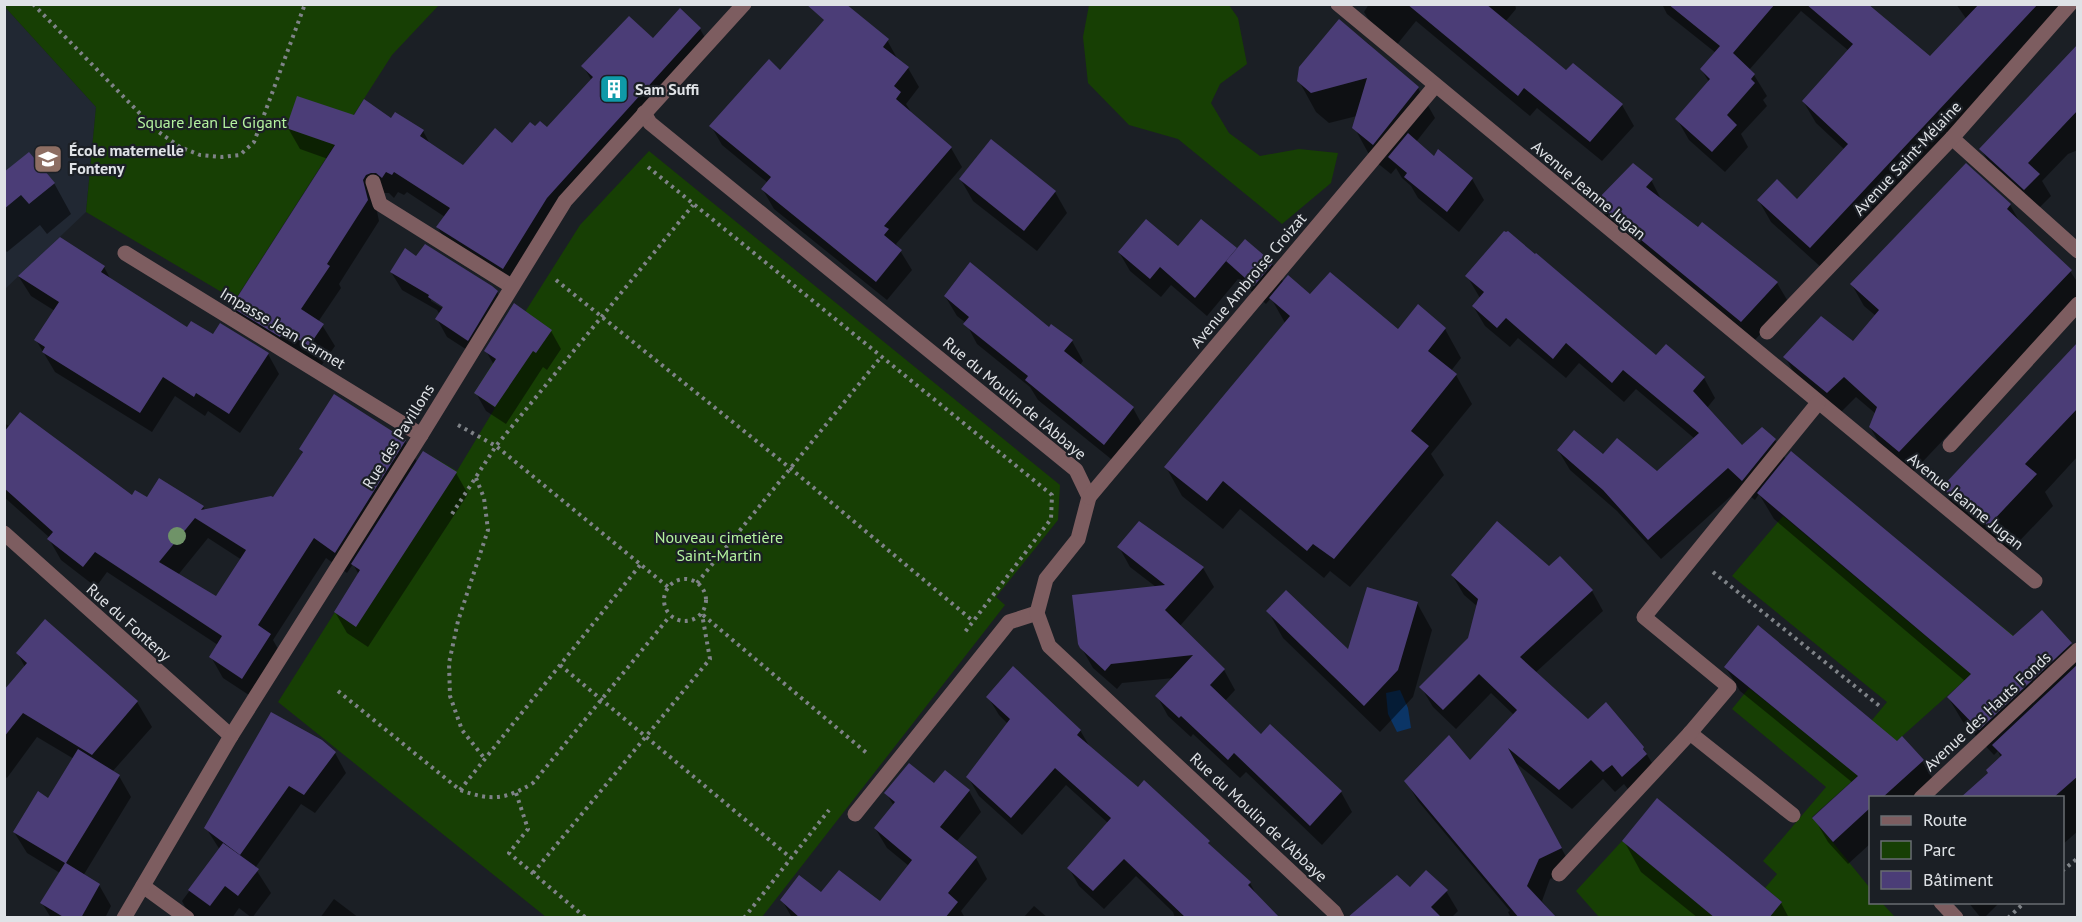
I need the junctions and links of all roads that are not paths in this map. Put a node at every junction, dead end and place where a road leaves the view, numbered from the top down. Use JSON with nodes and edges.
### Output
{"nodes":[{"id":1,"x":744,"y":4,"type":"edge"},
{"id":2,"x":1338,"y":4,"type":"edge"},
{"id":3,"x":2070,"y":4,"type":"edge"},
{"id":4,"x":1435,"y":86,"type":"junction"},
{"id":5,"x":644,"y":113,"type":"junction"},
{"id":6,"x":1952,"y":138,"type":"junction"},
{"id":7,"x":373,"y":182,"type":"dead end"},
{"id":8,"x":2078,"y":251,"type":"edge"},
{"id":9,"x":125,"y":253,"type":"dead end"},
{"id":10,"x":511,"y":286,"type":"junction"},
{"id":11,"x":2078,"y":304,"type":"edge"},
{"id":12,"x":1767,"y":332,"type":"dead end"},
{"id":13,"x":1818,"y":403,"type":"junction"},
{"id":14,"x":422,"y":435,"type":"junction"},
{"id":15,"x":1950,"y":446,"type":"dead end"},
{"id":16,"x":1089,"y":497,"type":"junction"},
{"id":17,"x":4,"y":533,"type":"edge"},
{"id":18,"x":2035,"y":581,"type":"dead end"},
{"id":19,"x":1036,"y":613,"type":"junction"},
{"id":20,"x":2078,"y":650,"type":"edge"},
{"id":21,"x":1690,"y":733,"type":"junction"},
{"id":22,"x":231,"y":736,"type":"junction"},
{"id":23,"x":1923,"y":796,"type":"edge"},
{"id":24,"x":855,"y":813,"type":"dead end"},
{"id":25,"x":1793,"y":815,"type":"dead end"},
{"id":26,"x":1559,"y":874,"type":"dead end"},
{"id":27,"x":143,"y":886,"type":"junction"},
{"id":28,"x":1942,"y":904,"type":"edge"},
{"id":29,"x":124,"y":918,"type":"edge"},
{"id":30,"x":187,"y":918,"type":"edge"},
{"id":31,"x":1337,"y":918,"type":"edge"},
{"id":32,"x":1956,"y":918,"type":"edge"}],
"edges":[{"from":1,"to":5,"type":"street","name":"Rue des Pavillons"},
{"from":2,"to":4,"type":"street","name":"Avenue Jeanne Jugan"},
{"from":3,"to":6,"type":"street","name":"Avenue Saint-Mélaine"},
{"from":4,"to":13,"type":"street","name":"Avenue Jeanne Jugan"},
{"from":4,"to":16,"type":"street","name":"Avenue Ambroise Croizat"},
{"from":5,"to":10,"type":"street","name":"Rue des Pavillons"},
{"from":5,"to":16,"type":"street","name":"Rue du Moulin de l'Abbaye"},
{"from":6,"to":8,"type":"street"},
{"from":6,"to":12,"type":"street","name":"Avenue Saint-Mélaine"},
{"from":7,"to":10,"type":"street"},
{"from":9,"to":14,"type":"street","name":"Impasse Jean Carmet"},
{"from":10,"to":14,"type":"street","name":"Rue des Pavillons"},
{"from":11,"to":15,"type":"street"},
{"from":13,"to":18,"type":"street","name":"Avenue Jeanne Jugan"},
{"from":13,"to":21,"type":"street"},
{"from":14,"to":22,"type":"street","name":"Rue des Pavillons"},
{"from":16,"to":19,"type":"street"},
{"from":17,"to":22,"type":"street","name":"Rue du Fonteny"},
{"from":19,"to":24,"type":"street"},
{"from":19,"to":31,"type":"street","name":"Rue du Moulin de l'Abbaye"},
{"from":20,"to":23,"type":"street","name":"Avenue des Hauts Fonds"},
{"from":21,"to":25,"type":"street"},
{"from":21,"to":26,"type":"street"},
{"from":22,"to":27,"type":"street","name":"Rue des Pavillons"},
{"from":27,"to":29,"type":"street","name":"Rue des Pavillons"},
{"from":27,"to":30,"type":"street"},
{"from":28,"to":32,"type":"street"}]}
